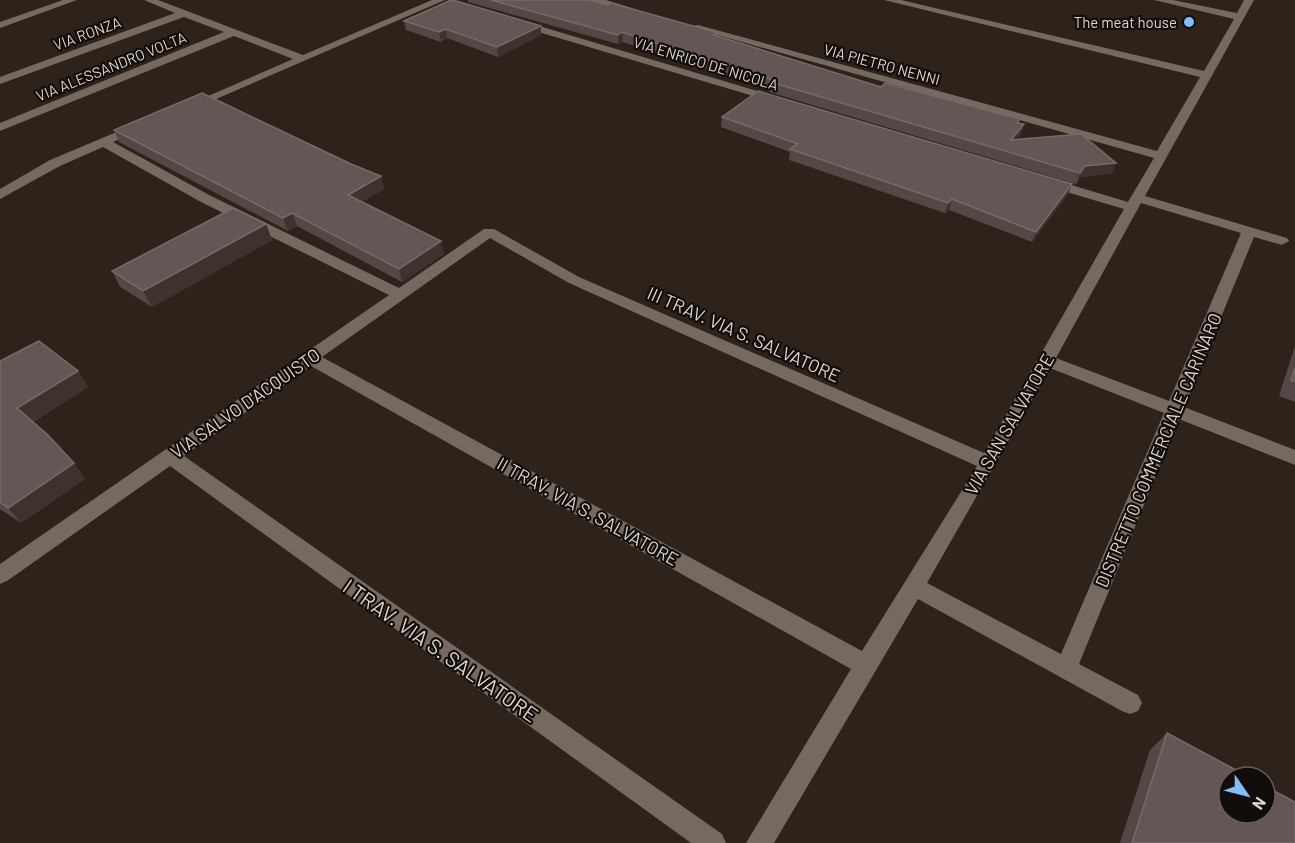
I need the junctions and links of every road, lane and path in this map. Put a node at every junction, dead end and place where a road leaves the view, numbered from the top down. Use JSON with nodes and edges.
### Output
{"nodes":[{"id":1,"x":72,"y":0,"type":"edge"},
{"id":2,"x":149,"y":0,"type":"edge"},
{"id":3,"x":595,"y":0,"type":"edge"},
{"id":4,"x":889,"y":0,"type":"edge"},
{"id":5,"x":1159,"y":0,"type":"edge"},
{"id":6,"x":1249,"y":0,"type":"edge"},
{"id":7,"x":446,"y":1,"type":"edge"},
{"id":8,"x":184,"y":13,"type":"junction"},
{"id":9,"x":641,"y":13,"type":"edge"},
{"id":10,"x":1240,"y":17,"type":"junction"},
{"id":11,"x":512,"y":21,"type":"edge"},
{"id":12,"x":0,"y":25,"type":"edge"},
{"id":13,"x":687,"y":26,"type":"edge"},
{"id":14,"x":234,"y":32,"type":"junction"},
{"id":15,"x":304,"y":59,"type":"junction"},
{"id":16,"x":1207,"y":75,"type":"junction"},
{"id":17,"x":0,"y":81,"type":"edge"},
{"id":18,"x":788,"y":104,"type":"edge"},
{"id":19,"x":177,"y":111,"type":"edge"},
{"id":20,"x":145,"y":125,"type":"edge"},
{"id":21,"x":0,"y":127,"type":"edge"},
{"id":22,"x":103,"y":142,"type":"junction"},
{"id":23,"x":1161,"y":156,"type":"junction"},
{"id":24,"x":1040,"y":179,"type":"edge"},
{"id":25,"x":0,"y":195,"type":"edge"},
{"id":26,"x":1135,"y":202,"type":"junction"},
{"id":27,"x":1249,"y":231,"type":"junction"},
{"id":28,"x":489,"y":232,"type":"joint"},
{"id":29,"x":1282,"y":241,"type":"dead end"},
{"id":30,"x":400,"y":294,"type":"junction"},
{"id":31,"x":310,"y":358,"type":"junction"},
{"id":32,"x":1046,"y":360,"type":"junction"},
{"id":33,"x":1176,"y":410,"type":"junction"},
{"id":34,"x":170,"y":456,"type":"junction"},
{"id":35,"x":1295,"y":458,"type":"edge"},
{"id":36,"x":988,"y":463,"type":"junction"},
{"id":37,"x":0,"y":575,"type":"edge"},
{"id":38,"x":914,"y":586,"type":"junction"},
{"id":39,"x":866,"y":664,"type":"junction"},
{"id":40,"x":1066,"y":669,"type":"junction"},
{"id":41,"x":1130,"y":703,"type":"dead end"},
{"id":42,"x":713,"y":843,"type":"edge"},
{"id":43,"x":759,"y":843,"type":"edge"}],
"edges":[{"from":1,"to":12,"type":"street"},
{"from":2,"to":8,"type":"street"},
{"from":3,"to":9,"type":"street"},
{"from":4,"to":16,"type":"street"},
{"from":5,"to":10,"type":"street"},
{"from":6,"to":10,"type":"street","name":"VIA SAN SALVATORE"},
{"from":7,"to":15,"type":"street"},
{"from":8,"to":14,"type":"street"},
{"from":8,"to":17,"type":"street","name":"VIA RONZA"},
{"from":10,"to":16,"type":"street","name":"VIA SAN SALVATORE"},
{"from":11,"to":18,"type":"street","name":"VIA ENRICO DE NICOLA"},
{"from":13,"to":23,"type":"street","name":"VIA PIETRO NENNI"},
{"from":14,"to":15,"type":"street"},
{"from":14,"to":21,"type":"street","name":"VIA ALESSANDRO VOLTA"},
{"from":15,"to":19,"type":"street"},
{"from":16,"to":23,"type":"street","name":"VIA SAN SALVATORE"},
{"from":20,"to":22,"type":"street"},
{"from":22,"to":25,"type":"street"},
{"from":22,"to":30,"type":"street"},
{"from":23,"to":26,"type":"street","name":"VIA SAN SALVATORE"},
{"from":24,"to":26,"type":"street"},
{"from":26,"to":27,"type":"street"},
{"from":26,"to":32,"type":"street","name":"VIA SAN SALVATORE"},
{"from":27,"to":29,"type":"street"},
{"from":27,"to":33,"type":"street","name":"DISTRETTO COMMERCIALE CARINARO"},
{"from":28,"to":30,"type":"street","name":"VIA SALVO D'ACQUISTO"},
{"from":28,"to":36,"type":"street","name":"III TRAV. VIA S. SALVATORE"},
{"from":30,"to":31,"type":"street","name":"VIA SALVO D'ACQUISTO"},
{"from":31,"to":34,"type":"street","name":"VIA SALVO D'ACQUISTO"},
{"from":31,"to":39,"type":"street","name":"II TRAV. VIA S. SALVATORE"},
{"from":32,"to":33,"type":"street"},
{"from":32,"to":36,"type":"street","name":"VIA SAN SALVATORE"},
{"from":33,"to":35,"type":"street"},
{"from":33,"to":40,"type":"street","name":"DISTRETTO COMMERCIALE CARINARO"},
{"from":34,"to":37,"type":"street","name":"VIA SALVO D'ACQUISTO"},
{"from":34,"to":42,"type":"street","name":"I TRAV. VIA S. SALVATORE"},
{"from":36,"to":38,"type":"street","name":"VIA SAN SALVATORE"},
{"from":38,"to":39,"type":"street","name":"VIA SAN SALVATORE"},
{"from":38,"to":40,"type":"street"},
{"from":39,"to":43,"type":"street","name":"VIA SAN SALVATORE"},
{"from":40,"to":41,"type":"street"}]}
